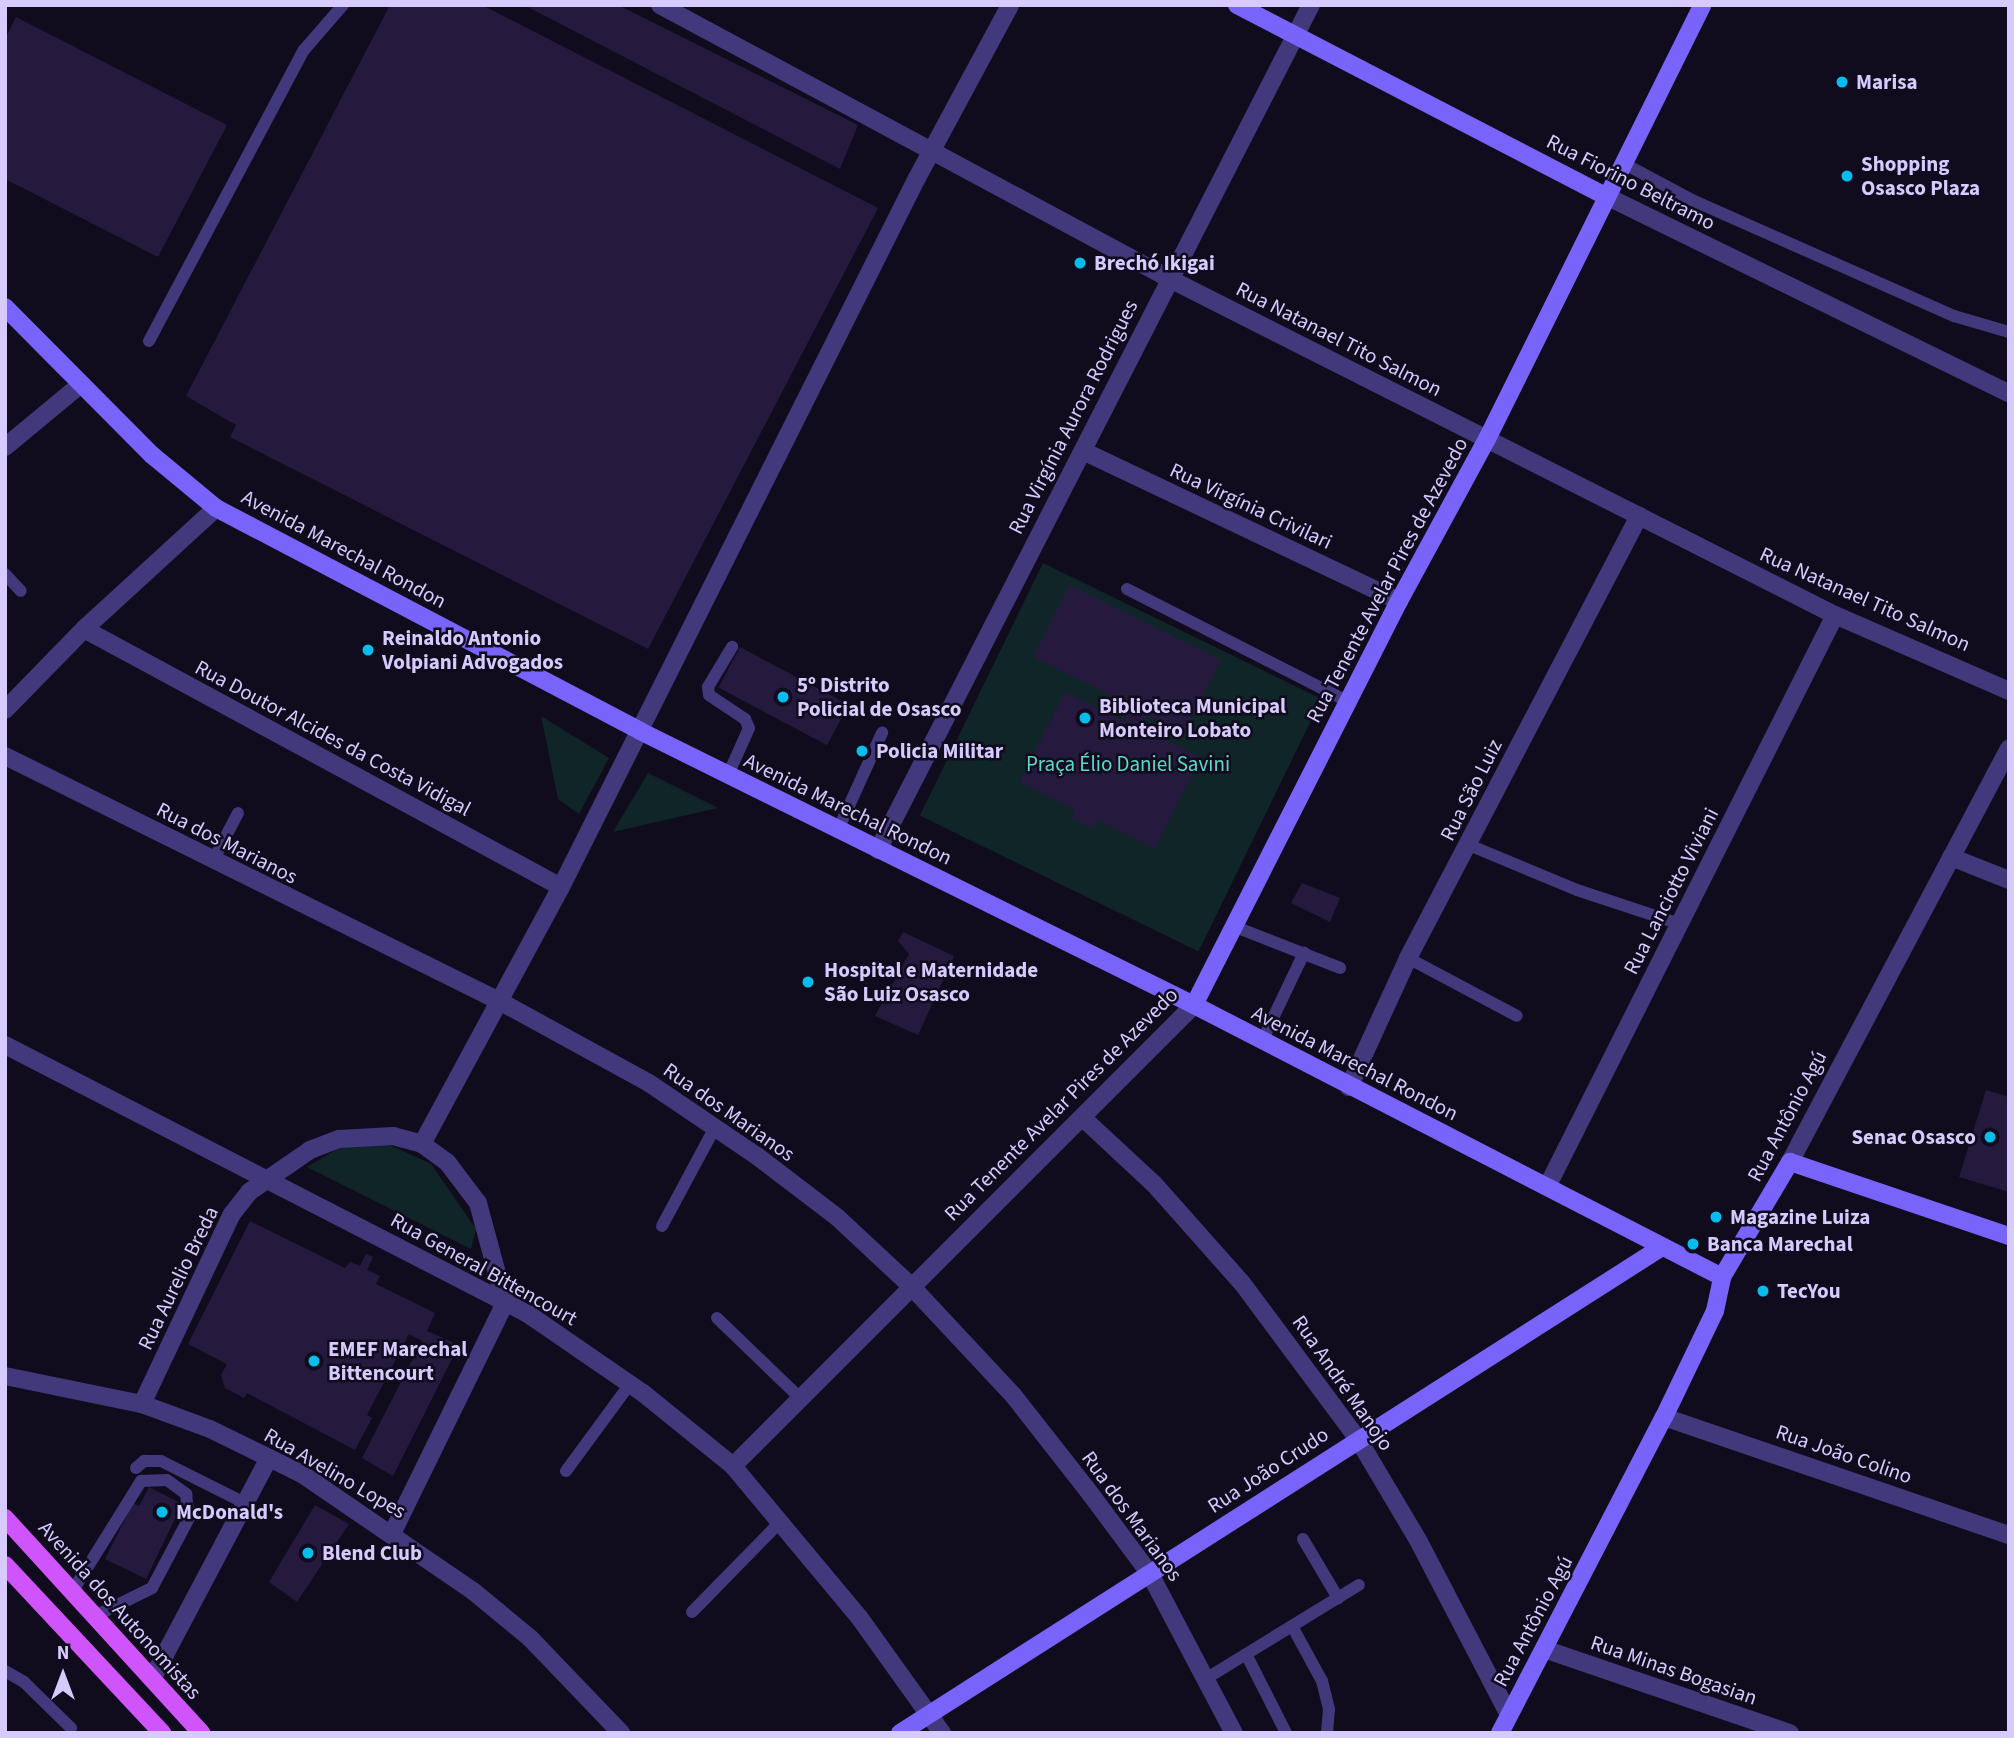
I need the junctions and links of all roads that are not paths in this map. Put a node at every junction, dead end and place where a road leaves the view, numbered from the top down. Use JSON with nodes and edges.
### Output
{"nodes":[{"id":1,"x":343,"y":5,"type":"edge"},
{"id":2,"x":660,"y":5,"type":"edge"},
{"id":3,"x":1010,"y":5,"type":"edge"},
{"id":4,"x":1237,"y":5,"type":"edge"},
{"id":5,"x":1311,"y":5,"type":"edge"},
{"id":6,"x":1702,"y":5,"type":"edge"},
{"id":7,"x":1297,"y":36,"type":"junction"},
{"id":8,"x":933,"y":149,"type":"junction"},
{"id":9,"x":1623,"y":163,"type":"junction"},
{"id":10,"x":1606,"y":196,"type":"junction"},
{"id":11,"x":1168,"y":278,"type":"junction"},
{"id":12,"x":5,"y":307,"type":"edge"},
{"id":13,"x":2009,"y":332,"type":"edge"},
{"id":14,"x":149,"y":341,"type":"dead end"},
{"id":15,"x":80,"y":385,"type":"junction"},
{"id":16,"x":2009,"y":393,"type":"edge"},
{"id":17,"x":1487,"y":439,"type":"junction"},
{"id":18,"x":5,"y":447,"type":"edge"},
{"id":19,"x":1083,"y":451,"type":"junction"},
{"id":20,"x":216,"y":508,"type":"junction"},
{"id":21,"x":1639,"y":516,"type":"junction"},
{"id":22,"x":5,"y":574,"type":"edge"},
{"id":23,"x":1127,"y":589,"type":"dead end"},
{"id":24,"x":21,"y":591,"type":"dead end"},
{"id":25,"x":1399,"y":601,"type":"junction"},
{"id":26,"x":1835,"y":615,"type":"junction"},
{"id":27,"x":84,"y":629,"type":"junction"},
{"id":28,"x":732,"y":648,"type":"dead end"},
{"id":29,"x":2009,"y":691,"type":"edge"},
{"id":30,"x":1347,"y":701,"type":"junction"},
{"id":31,"x":5,"y":710,"type":"edge"},
{"id":32,"x":640,"y":731,"type":"junction"},
{"id":33,"x":882,"y":733,"type":"dead end"},
{"id":34,"x":2009,"y":748,"type":"edge"},
{"id":35,"x":5,"y":756,"type":"edge"},
{"id":36,"x":727,"y":775,"type":"junction"},
{"id":37,"x":238,"y":813,"type":"dead end"},
{"id":38,"x":838,"y":830,"type":"junction"},
{"id":39,"x":1469,"y":845,"type":"junction"},
{"id":40,"x":878,"y":850,"type":"junction"},
{"id":41,"x":1951,"y":857,"type":"junction"},
{"id":42,"x":213,"y":862,"type":"junction"},
{"id":43,"x":2009,"y":880,"type":"edge"},
{"id":44,"x":561,"y":887,"type":"junction"},
{"id":45,"x":1680,"y":924,"type":"junction"},
{"id":46,"x":1233,"y":926,"type":"junction"},
{"id":47,"x":1304,"y":953,"type":"junction"},
{"id":48,"x":1408,"y":958,"type":"junction"},
{"id":49,"x":1340,"y":968,"type":"dead end"},
{"id":50,"x":501,"y":1002,"type":"junction"},
{"id":51,"x":1194,"y":1005,"type":"junction"},
{"id":52,"x":1517,"y":1016,"type":"dead end"},
{"id":53,"x":1262,"y":1041,"type":"junction"},
{"id":54,"x":5,"y":1045,"type":"edge"},
{"id":55,"x":1349,"y":1087,"type":"junction"},
{"id":56,"x":1084,"y":1119,"type":"junction"},
{"id":57,"x":715,"y":1128,"type":"junction"},
{"id":58,"x":422,"y":1144,"type":"junction"},
{"id":59,"x":1790,"y":1162,"type":"junction"},
{"id":60,"x":265,"y":1179,"type":"junction"},
{"id":61,"x":1547,"y":1187,"type":"junction"},
{"id":62,"x":662,"y":1226,"type":"dead end"},
{"id":63,"x":2009,"y":1236,"type":"edge"},
{"id":64,"x":1662,"y":1247,"type":"junction"},
{"id":65,"x":1722,"y":1277,"type":"junction"},
{"id":66,"x":911,"y":1286,"type":"junction"},
{"id":67,"x":505,"y":1303,"type":"junction"},
{"id":68,"x":717,"y":1318,"type":"dead end"},
{"id":69,"x":5,"y":1377,"type":"edge"},
{"id":70,"x":630,"y":1384,"type":"junction"},
{"id":71,"x":800,"y":1398,"type":"junction"},
{"id":72,"x":142,"y":1404,"type":"junction"},
{"id":73,"x":1664,"y":1417,"type":"junction"},
{"id":74,"x":1358,"y":1439,"type":"junction"},
{"id":75,"x":269,"y":1458,"type":"junction"},
{"id":76,"x":733,"y":1466,"type":"junction"},
{"id":77,"x":136,"y":1468,"type":"dead end"},
{"id":78,"x":566,"y":1471,"type":"dead end"},
{"id":79,"x":245,"y":1503,"type":"junction"},
{"id":80,"x":5,"y":1518,"type":"edge"},
{"id":81,"x":781,"y":1521,"type":"junction"},
{"id":82,"x":393,"y":1532,"type":"junction"},
{"id":83,"x":2009,"y":1535,"type":"edge"},
{"id":84,"x":1303,"y":1539,"type":"dead end"},
{"id":85,"x":5,"y":1565,"type":"edge"},
{"id":86,"x":1150,"y":1574,"type":"junction"},
{"id":87,"x":1359,"y":1585,"type":"dead end"},
{"id":88,"x":72,"y":1592,"type":"junction"},
{"id":89,"x":1338,"y":1598,"type":"junction"},
{"id":90,"x":692,"y":1612,"type":"dead end"},
{"id":91,"x":95,"y":1616,"type":"junction"},
{"id":92,"x":1292,"y":1626,"type":"junction"},
{"id":93,"x":1544,"y":1649,"type":"junction"},
{"id":94,"x":1246,"y":1654,"type":"junction"},
{"id":95,"x":5,"y":1671,"type":"edge"},
{"id":96,"x":1207,"y":1678,"type":"junction"},
{"id":97,"x":152,"y":1679,"type":"junction"},
{"id":98,"x":929,"y":1715,"type":"junction"},
{"id":99,"x":1509,"y":1715,"type":"junction"},
{"id":100,"x":71,"y":1728,"type":"dead end"},
{"id":101,"x":162,"y":1733,"type":"edge"},
{"id":102,"x":201,"y":1733,"type":"edge"},
{"id":103,"x":621,"y":1733,"type":"edge"},
{"id":104,"x":900,"y":1733,"type":"edge"},
{"id":105,"x":942,"y":1733,"type":"edge"},
{"id":106,"x":1234,"y":1733,"type":"edge"},
{"id":107,"x":1286,"y":1733,"type":"edge"},
{"id":108,"x":1327,"y":1733,"type":"edge"},
{"id":109,"x":1500,"y":1733,"type":"edge"},
{"id":110,"x":1790,"y":1733,"type":"edge"}],
"edges":[{"from":1,"to":14,"type":"lane"},
{"from":2,"to":8,"type":"street","name":"Rua Natanael Tito Salmon"},
{"from":3,"to":8,"type":"street"},
{"from":4,"to":7,"type":"main road","name":"Rua Fiorino Beltramo"},
{"from":5,"to":7,"type":"street","name":"Rua Virgínia Aurora Rodrigues"},
{"from":6,"to":9,"type":"main road","name":"Rua Tenente Avelar Pires de Azevedo"},
{"from":7,"to":10,"type":"main road","name":"Rua Fiorino Beltramo"},
{"from":7,"to":11,"type":"street","name":"Rua Virgínia Aurora Rodrigues"},
{"from":8,"to":11,"type":"street","name":"Rua Natanael Tito Salmon"},
{"from":8,"to":32,"type":"street"},
{"from":9,"to":10,"type":"main road","name":"Rua Tenente Avelar Pires de Azevedo"},
{"from":9,"to":13,"type":"lane"},
{"from":10,"to":16,"type":"street","name":"Rua Fiorino Beltramo"},
{"from":10,"to":17,"type":"main road","name":"Rua Tenente Avelar Pires de Azevedo"},
{"from":11,"to":17,"type":"street","name":"Rua Natanael Tito Salmon"},
{"from":11,"to":19,"type":"street","name":"Rua Virgínia Aurora Rodrigues"},
{"from":12,"to":15,"type":"main road","name":"Avenida Marechal Rondon"},
{"from":15,"to":18,"type":"street"},
{"from":15,"to":20,"type":"main road","name":"Avenida Marechal Rondon"},
{"from":17,"to":21,"type":"street","name":"Rua Natanael Tito Salmon"},
{"from":17,"to":25,"type":"main road","name":"Rua Tenente Avelar Pires de Azevedo"},
{"from":19,"to":25,"type":"street","name":"Rua Virgínia Crivilari"},
{"from":19,"to":40,"type":"street","name":"Rua Virgínia Aurora Rodrigues"},
{"from":20,"to":27,"type":"street"},
{"from":20,"to":32,"type":"main road","name":"Avenida Marechal Rondon"},
{"from":21,"to":26,"type":"street","name":"Rua Natanael Tito Salmon"},
{"from":21,"to":39,"type":"street","name":"Rua São Luiz"},
{"from":22,"to":24,"type":"lane"},
{"from":23,"to":30,"type":"lane"},
{"from":25,"to":30,"type":"main road","name":"Rua Tenente Avelar Pires de Azevedo"},
{"from":26,"to":29,"type":"street","name":"Rua Natanael Tito Salmon"},
{"from":26,"to":45,"type":"street","name":"Rua Lanciotto Viviani"},
{"from":27,"to":31,"type":"street"},
{"from":27,"to":44,"type":"street","name":"Rua Doutor Alcides da Costa Vidigal"},
{"from":28,"to":36,"type":"lane"},
{"from":30,"to":46,"type":"main road","name":"Rua Tenente Avelar Pires de Azevedo"},
{"from":32,"to":36,"type":"main road","name":"Avenida Marechal Rondon"},
{"from":32,"to":44,"type":"street"},
{"from":33,"to":38,"type":"lane"},
{"from":34,"to":41,"type":"street","name":"Rua Antônio Agú"},
{"from":35,"to":42,"type":"street","name":"Rua dos Marianos"},
{"from":36,"to":38,"type":"main road","name":"Avenida Marechal Rondon"},
{"from":37,"to":42,"type":"lane"},
{"from":38,"to":40,"type":"main road","name":"Avenida Marechal Rondon"},
{"from":39,"to":45,"type":"lane"},
{"from":39,"to":48,"type":"street","name":"Rua São Luiz"},
{"from":40,"to":51,"type":"main road","name":"Avenida Marechal Rondon"},
{"from":41,"to":43,"type":"street"},
{"from":41,"to":59,"type":"street","name":"Rua Antônio Agú"},
{"from":42,"to":50,"type":"street","name":"Rua dos Marianos"},
{"from":44,"to":50,"type":"street"},
{"from":45,"to":61,"type":"street","name":"Rua Lanciotto Viviani"},
{"from":46,"to":47,"type":"lane"},
{"from":46,"to":51,"type":"main road","name":"Rua Tenente Avelar Pires de Azevedo"},
{"from":47,"to":49,"type":"lane"},
{"from":47,"to":53,"type":"lane"},
{"from":48,"to":52,"type":"lane"},
{"from":48,"to":55,"type":"street","name":"Rua São Luiz"},
{"from":50,"to":57,"type":"street","name":"Rua dos Marianos"},
{"from":50,"to":58,"type":"street"},
{"from":51,"to":53,"type":"main road","name":"Avenida Marechal Rondon"},
{"from":51,"to":56,"type":"street","name":"Rua Tenente Avelar Pires de Azevedo"},
{"from":53,"to":55,"type":"main road","name":"Avenida Marechal Rondon"},
{"from":54,"to":60,"type":"street","name":"Rua General Bittencourt"},
{"from":55,"to":61,"type":"main road","name":"Avenida Marechal Rondon"},
{"from":56,"to":66,"type":"street","name":"Rua Tenente Avelar Pires de Azevedo"},
{"from":56,"to":74,"type":"street","name":"Rua André Manojo"},
{"from":57,"to":62,"type":"lane"},
{"from":57,"to":66,"type":"street","name":"Rua dos Marianos"},
{"from":58,"to":60,"type":"street","name":"Rua Aurelio Breda"},
{"from":58,"to":67,"type":"street"},
{"from":59,"to":63,"type":"main road"},
{"from":59,"to":65,"type":"main road","name":"Rua Antônio Agú"},
{"from":60,"to":67,"type":"street","name":"Rua General Bittencourt"},
{"from":60,"to":72,"type":"street","name":"Rua Aurelio Breda"},
{"from":61,"to":64,"type":"main road","name":"Avenida Marechal Rondon"},
{"from":64,"to":65,"type":"main road","name":"Avenida Marechal Rondon"},
{"from":64,"to":74,"type":"main road","name":"Rua João Crudo"},
{"from":65,"to":73,"type":"main road","name":"Rua Antônio Agú"},
{"from":66,"to":71,"type":"street","name":"Rua Tenente Avelar Pires de Azevedo"},
{"from":66,"to":86,"type":"street","name":"Rua dos Marianos"},
{"from":67,"to":70,"type":"street","name":"Rua General Bittencourt"},
{"from":67,"to":82,"type":"street"},
{"from":68,"to":71,"type":"lane"},
{"from":69,"to":72,"type":"street","name":"Rua Avelino Lopes"},
{"from":70,"to":76,"type":"street","name":"Rua General Bittencourt"},
{"from":70,"to":78,"type":"lane"},
{"from":71,"to":76,"type":"street","name":"Rua Tenente Avelar Pires de Azevedo"},
{"from":72,"to":75,"type":"street","name":"Rua Avelino Lopes"},
{"from":73,"to":83,"type":"street","name":"Rua João Colino"},
{"from":73,"to":93,"type":"main road","name":"Rua Antônio Agú"},
{"from":74,"to":86,"type":"main road","name":"Rua João Crudo"},
{"from":74,"to":99,"type":"street","name":"Rua André Manojo"},
{"from":75,"to":79,"type":"street"},
{"from":75,"to":82,"type":"street","name":"Rua Avelino Lopes"},
{"from":76,"to":81,"type":"street","name":"Rua General Bittencourt"},
{"from":77,"to":79,"type":"lane"},
{"from":79,"to":97,"type":"street"},
{"from":80,"to":88,"type":"main road","name":"Avenida dos Autonomistas"},
{"from":81,"to":90,"type":"lane"},
{"from":81,"to":98,"type":"street","name":"Rua General Bittencourt"},
{"from":82,"to":103,"type":"street","name":"Rua Avelino Lopes"},
{"from":84,"to":89,"type":"lane"},
{"from":85,"to":101,"type":"main road"},
{"from":86,"to":96,"type":"street","name":"Rua dos Marianos"},
{"from":86,"to":98,"type":"main road","name":"Rua João Crudo"},
{"from":87,"to":89,"type":"lane"},
{"from":88,"to":91,"type":"main road","name":"Avenida dos Autonomistas"},
{"from":88,"to":91,"type":"lane"},
{"from":89,"to":92,"type":"lane"},
{"from":91,"to":97,"type":"main road","name":"Avenida dos Autonomistas"},
{"from":92,"to":94,"type":"lane"},
{"from":92,"to":108,"type":"lane"},
{"from":93,"to":99,"type":"main road","name":"Rua Antônio Agú"},
{"from":93,"to":110,"type":"street","name":"Rua Minas Bogasian"},
{"from":94,"to":96,"type":"lane"},
{"from":94,"to":107,"type":"lane"},
{"from":95,"to":100,"type":"lane"},
{"from":96,"to":106,"type":"street","name":"Rua dos Marianos"},
{"from":97,"to":102,"type":"main road","name":"Avenida dos Autonomistas"},
{"from":98,"to":104,"type":"main road","name":"Rua João Crudo"},
{"from":98,"to":105,"type":"street","name":"Rua General Bittencourt"},
{"from":99,"to":109,"type":"main road","name":"Rua Antônio Agú"}]}
